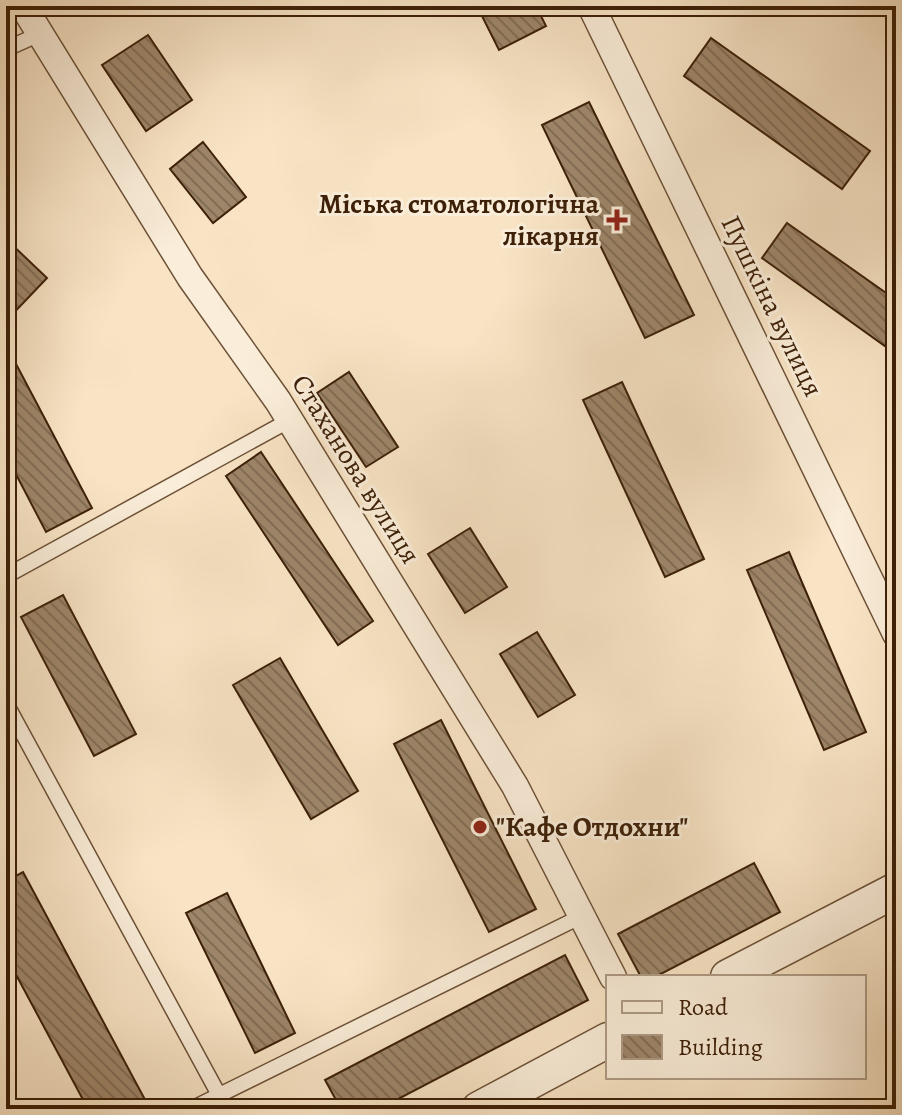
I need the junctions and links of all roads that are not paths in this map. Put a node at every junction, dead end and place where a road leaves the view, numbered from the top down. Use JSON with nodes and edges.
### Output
{"nodes":[{"id":1,"x":23,"y":6,"type":"edge"},
{"id":2,"x":591,"y":6,"type":"edge"},
{"id":3,"x":42,"y":33,"type":"junction"},
{"id":4,"x":6,"y":49,"type":"edge"},
{"id":5,"x":290,"y":420,"type":"junction"},
{"id":6,"x":6,"y":576,"type":"edge"},
{"id":7,"x":896,"y":634,"type":"edge"},
{"id":8,"x":6,"y":703,"type":"edge"},
{"id":9,"x":896,"y":890,"type":"edge"},
{"id":10,"x":582,"y":916,"type":"junction"},
{"id":11,"x":612,"y":975,"type":"edge"},
{"id":12,"x":732,"y":975,"type":"edge"},
{"id":13,"x":606,"y":1041,"type":"edge"},
{"id":14,"x":219,"y":1095,"type":"junction"},
{"id":15,"x":191,"y":1109,"type":"edge"},
{"id":16,"x":479,"y":1109,"type":"edge"}],
"edges":[{"from":1,"to":3,"type":"street","name":"Стаханова вулиця"},
{"from":2,"to":7,"type":"street","name":"Пушкіна вулиця"},
{"from":3,"to":4,"type":"lane"},
{"from":3,"to":5,"type":"street","name":"Стаханова вулиця"},
{"from":5,"to":6,"type":"lane"},
{"from":5,"to":10,"type":"street","name":"Стаханова вулиця"},
{"from":8,"to":14,"type":"lane"},
{"from":9,"to":12,"type":"street"},
{"from":10,"to":11,"type":"street","name":"Стаханова вулиця"},
{"from":10,"to":14,"type":"lane"},
{"from":13,"to":16,"type":"street"},
{"from":14,"to":15,"type":"lane"}]}
